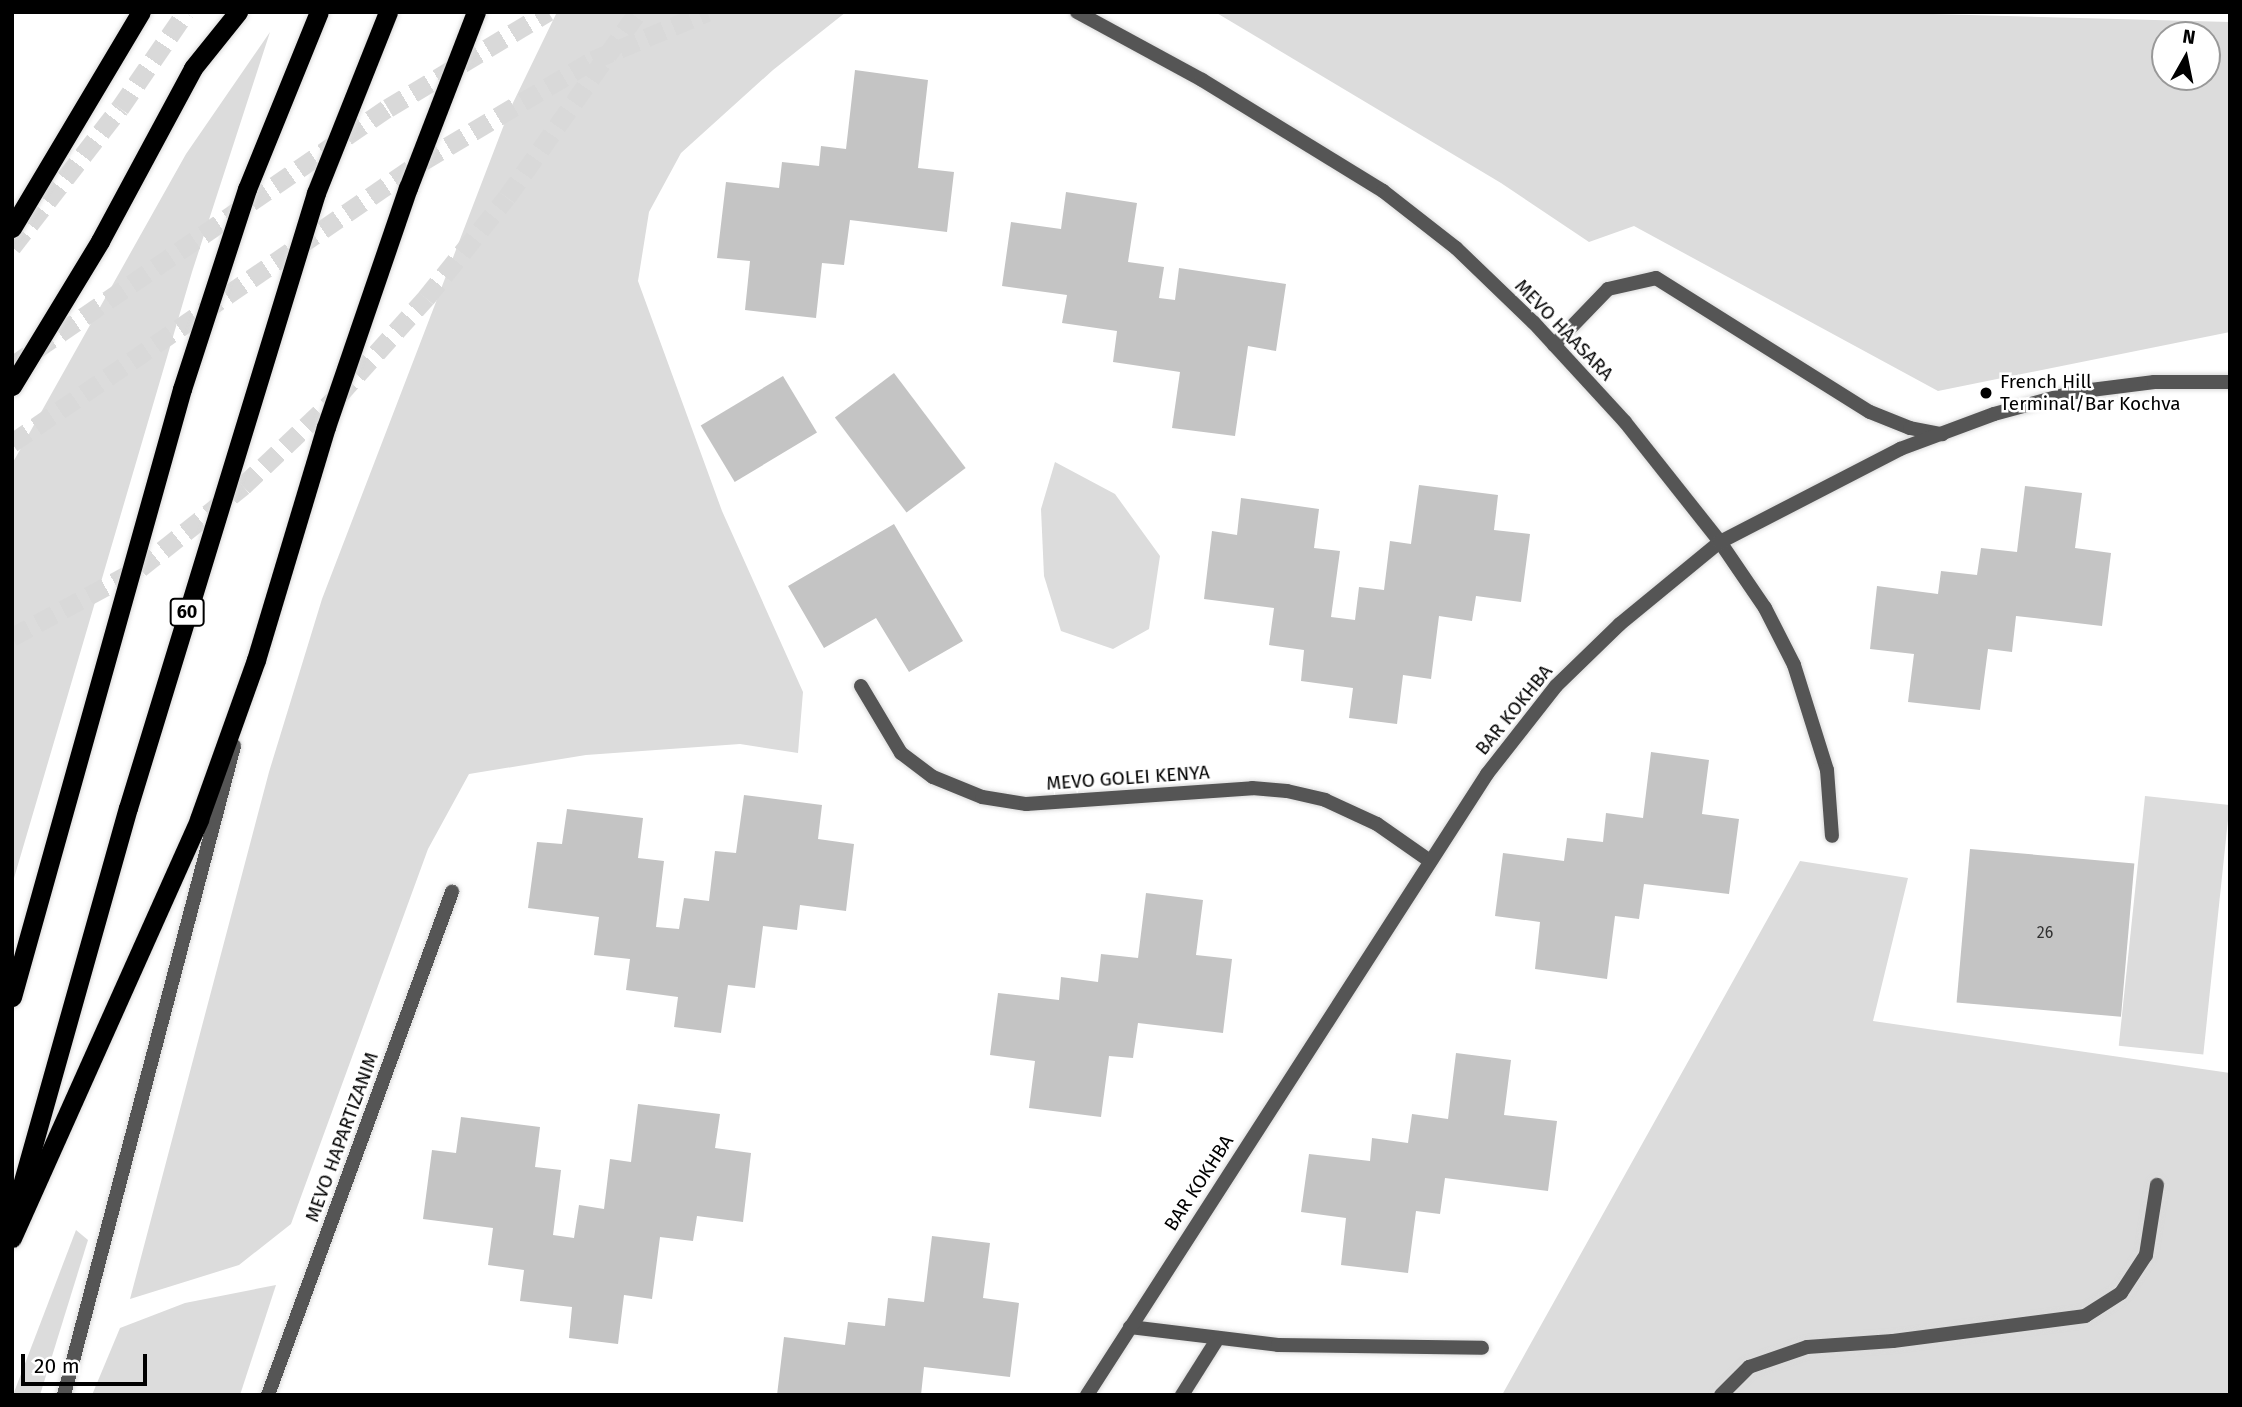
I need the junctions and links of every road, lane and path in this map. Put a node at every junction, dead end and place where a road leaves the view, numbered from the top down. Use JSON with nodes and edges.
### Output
{"nodes":[{"id":1,"x":141,"y":12,"type":"edge"},
{"id":2,"x":238,"y":12,"type":"edge"},
{"id":3,"x":319,"y":12,"type":"edge"},
{"id":4,"x":388,"y":12,"type":"edge"},
{"id":5,"x":1077,"y":12,"type":"edge"},
{"id":6,"x":476,"y":16,"type":"edge"},
{"id":7,"x":12,"y":228,"type":"edge"},
{"id":8,"x":1554,"y":345,"type":"junction"},
{"id":9,"x":2230,"y":382,"type":"edge"},
{"id":10,"x":12,"y":387,"type":"edge"},
{"id":11,"x":1942,"y":434,"type":"junction"},
{"id":12,"x":1720,"y":542,"type":"junction"},
{"id":13,"x":256,"y":660,"type":"junction"},
{"id":14,"x":861,"y":686,"type":"dead end"},
{"id":15,"x":1832,"y":836,"type":"dead end"},
{"id":16,"x":1430,"y":861,"type":"junction"},
{"id":17,"x":452,"y":892,"type":"dead end"},
{"id":18,"x":12,"y":997,"type":"edge"},
{"id":19,"x":2157,"y":1185,"type":"dead end"},
{"id":20,"x":12,"y":1221,"type":"edge"},
{"id":21,"x":12,"y":1238,"type":"edge"},
{"id":22,"x":1130,"y":1327,"type":"junction"},
{"id":23,"x":1218,"y":1338,"type":"junction"},
{"id":24,"x":1482,"y":1348,"type":"dead end"},
{"id":25,"x":64,"y":1395,"type":"edge"},
{"id":26,"x":268,"y":1395,"type":"edge"},
{"id":27,"x":1087,"y":1395,"type":"edge"},
{"id":28,"x":1182,"y":1395,"type":"edge"},
{"id":29,"x":1721,"y":1395,"type":"edge"}],
"edges":[{"from":1,"to":7,"type":"highway"},
{"from":2,"to":10,"type":"highway"},
{"from":3,"to":18,"type":"highway"},
{"from":4,"to":20,"type":"highway","number":"60"},
{"from":5,"to":8,"type":"street","name":"MEVO HAASARA"},
{"from":6,"to":13,"type":"highway"},
{"from":8,"to":11,"type":"street"},
{"from":8,"to":12,"type":"street","name":"MEVO HAASARA"},
{"from":9,"to":11,"type":"street","name":"BAR KOKHBA"},
{"from":11,"to":12,"type":"street","name":"BAR KOKHBA"},
{"from":12,"to":15,"type":"street","name":"MEVO HAASARA"},
{"from":12,"to":16,"type":"street","name":"BAR KOKHBA"},
{"from":13,"to":21,"type":"highway"},
{"from":13,"to":25,"type":"street"},
{"from":14,"to":16,"type":"street","name":"MEVO GOLEI KENYA"},
{"from":16,"to":22,"type":"street","name":"BAR KOKHBA"},
{"from":17,"to":26,"type":"street","name":"MEVO HAPARTIZANIM"},
{"from":19,"to":29,"type":"street"},
{"from":22,"to":23,"type":"street"},
{"from":22,"to":27,"type":"street","name":"BAR KOKHBA"},
{"from":23,"to":24,"type":"street"},
{"from":23,"to":28,"type":"street"}]}
